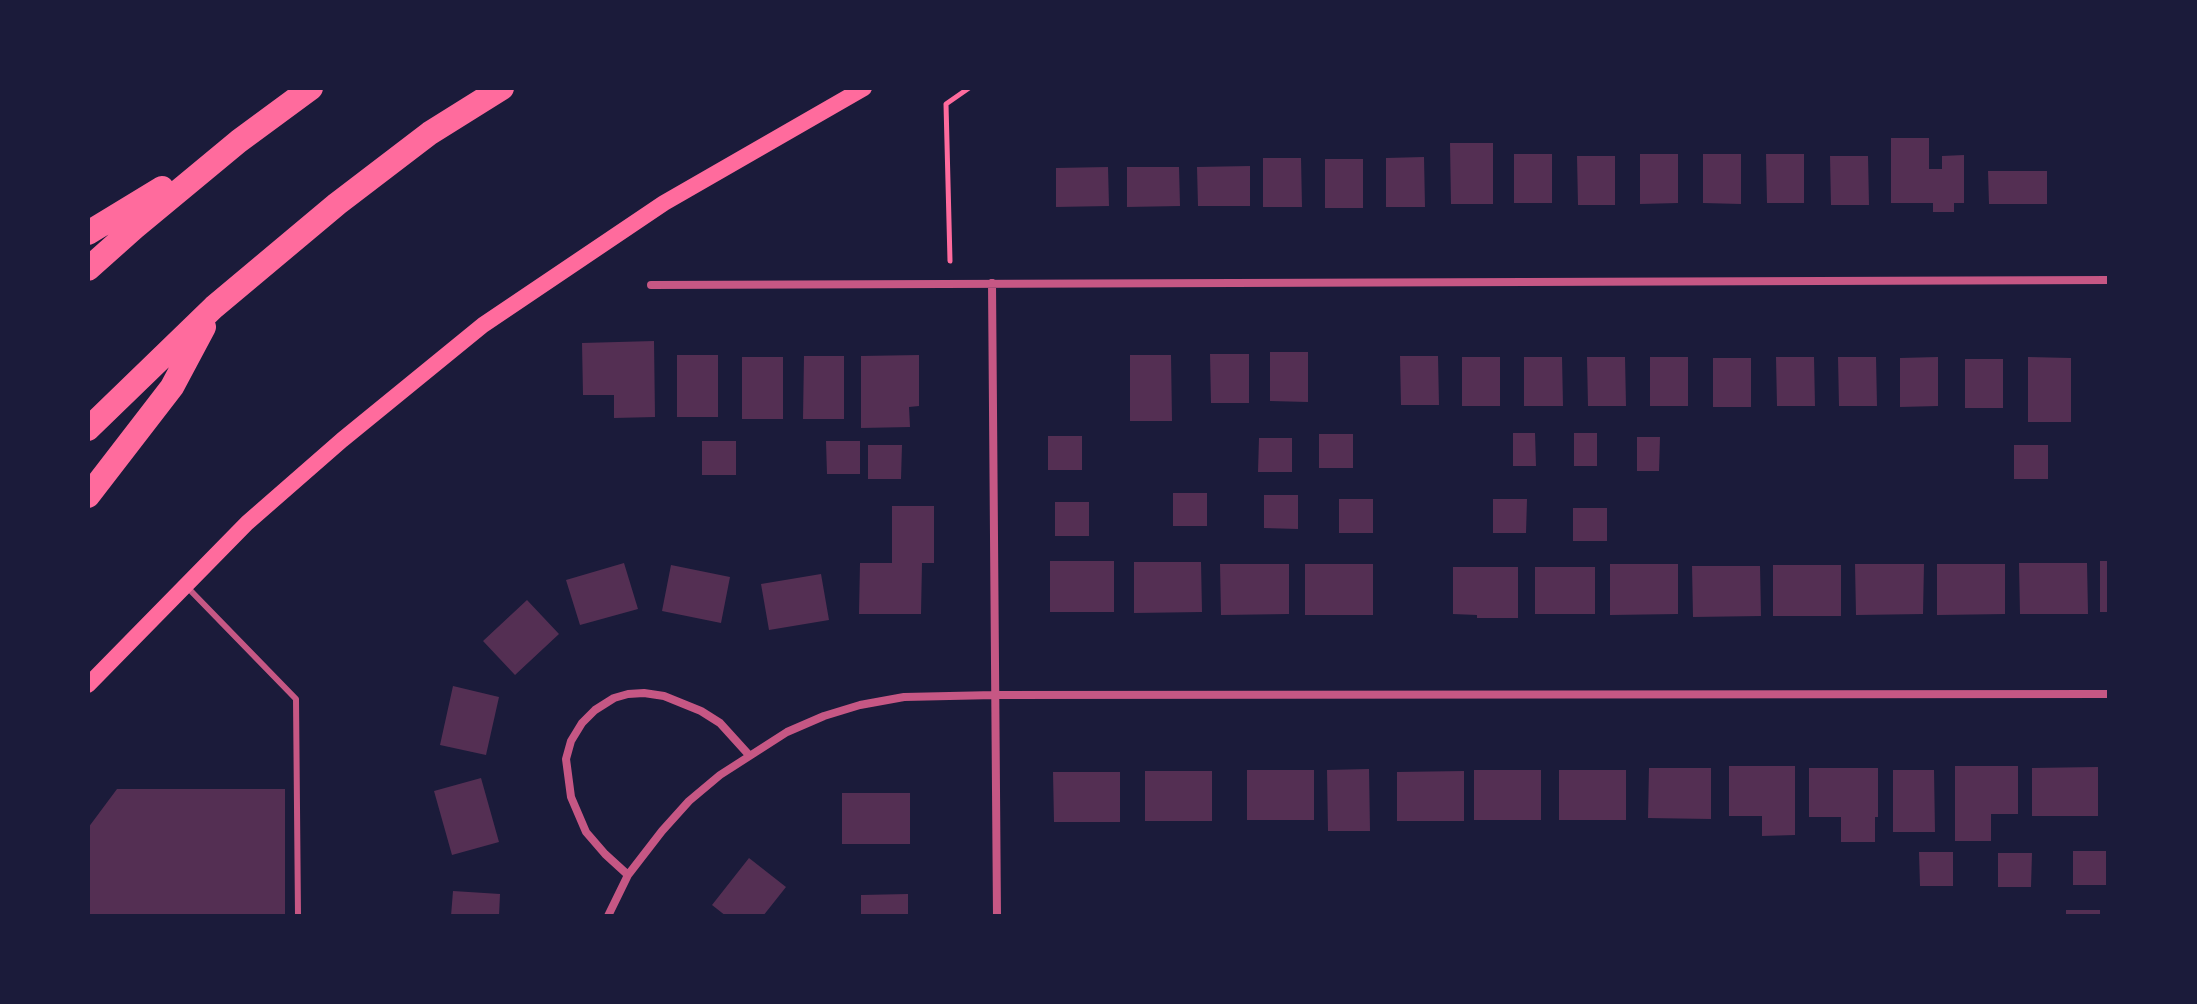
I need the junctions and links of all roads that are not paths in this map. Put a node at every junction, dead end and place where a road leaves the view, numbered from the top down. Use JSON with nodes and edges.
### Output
{"nodes":[{"id":1,"x":311,"y":88,"type":"edge"},
{"id":2,"x":502,"y":88,"type":"edge"},
{"id":3,"x":864,"y":88,"type":"edge"},
{"id":4,"x":239,"y":141,"type":"junction"},
{"id":5,"x":88,"y":233,"type":"edge"},
{"id":6,"x":88,"y":269,"type":"edge"},
{"id":7,"x":2109,"y":280,"type":"edge"},
{"id":8,"x":992,"y":283,"type":"junction"},
{"id":9,"x":651,"y":285,"type":"dead end"},
{"id":10,"x":214,"y":307,"type":"junction"},
{"id":11,"x":88,"y":429,"type":"edge"},
{"id":12,"x":88,"y":496,"type":"edge"},
{"id":13,"x":185,"y":585,"type":"junction"},
{"id":14,"x":88,"y":685,"type":"edge"},
{"id":15,"x":2109,"y":694,"type":"edge"},
{"id":16,"x":995,"y":695,"type":"junction"},
{"id":17,"x":749,"y":755,"type":"junction"},
{"id":18,"x":628,"y":875,"type":"junction"},
{"id":19,"x":298,"y":916,"type":"edge"},
{"id":20,"x":608,"y":916,"type":"edge"},
{"id":21,"x":997,"y":916,"type":"edge"}],
"edges":[{"from":1,"to":4,"type":"highway"},
{"from":2,"to":10,"type":"highway"},
{"from":3,"to":13,"type":"main road"},
{"from":4,"to":5,"type":"highway"},
{"from":4,"to":6,"type":"highway"},
{"from":7,"to":8,"type":"street"},
{"from":8,"to":9,"type":"street"},
{"from":8,"to":16,"type":"street"},
{"from":10,"to":11,"type":"highway"},
{"from":10,"to":12,"type":"highway"},
{"from":13,"to":14,"type":"main road"},
{"from":13,"to":19,"type":"lane"},
{"from":15,"to":16,"type":"street"},
{"from":16,"to":17,"type":"street"},
{"from":16,"to":21,"type":"street"},
{"from":17,"to":18,"type":"street"},
{"from":17,"to":18,"type":"street"},
{"from":18,"to":20,"type":"street"}]}
